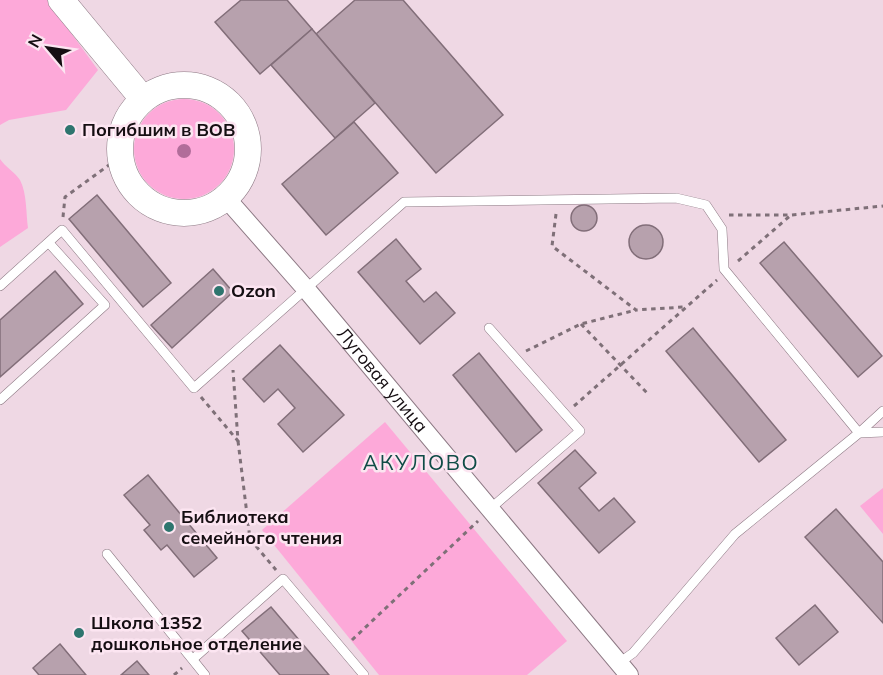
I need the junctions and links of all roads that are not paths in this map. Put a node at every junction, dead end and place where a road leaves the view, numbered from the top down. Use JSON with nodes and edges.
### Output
{"nodes":[{"id":1,"x":61,"y":0,"type":"edge"},
{"id":2,"x":143,"y":99,"type":"junction"},
{"id":3,"x":226,"y":198,"type":"junction"},
{"id":4,"x":49,"y":243,"type":"junction"},
{"id":5,"x":0,"y":286,"type":"edge"},
{"id":6,"x":306,"y":289,"type":"junction"},
{"id":7,"x":489,"y":328,"type":"dead end"},
{"id":8,"x":0,"y":400,"type":"edge"},
{"id":9,"x":883,"y":411,"type":"edge"},
{"id":10,"x":883,"y":432,"type":"edge"},
{"id":11,"x":859,"y":433,"type":"junction"},
{"id":12,"x":490,"y":510,"type":"junction"},
{"id":13,"x":107,"y":554,"type":"dead end"},
{"id":14,"x":193,"y":659,"type":"junction"},
{"id":15,"x":624,"y":669,"type":"edge"},
{"id":16,"x":205,"y":675,"type":"edge"},
{"id":17,"x":364,"y":675,"type":"edge"}],
"edges":[{"from":1,"to":2,"type":"street"},
{"from":2,"to":3,"type":"street"},
{"from":2,"to":3,"type":"street"},
{"from":3,"to":6,"type":"street","name":"Луговая улица"},
{"from":4,"to":5,"type":"lane"},
{"from":4,"to":6,"type":"lane"},
{"from":4,"to":8,"type":"lane"},
{"from":6,"to":11,"type":"lane"},
{"from":6,"to":12,"type":"street","name":"Луговая улица"},
{"from":7,"to":12,"type":"lane"},
{"from":9,"to":11,"type":"lane"},
{"from":10,"to":11,"type":"lane"},
{"from":11,"to":15,"type":"lane"},
{"from":12,"to":15,"type":"street","name":"Луговая улица"},
{"from":13,"to":14,"type":"lane"},
{"from":14,"to":16,"type":"lane"},
{"from":14,"to":17,"type":"lane"}]}
